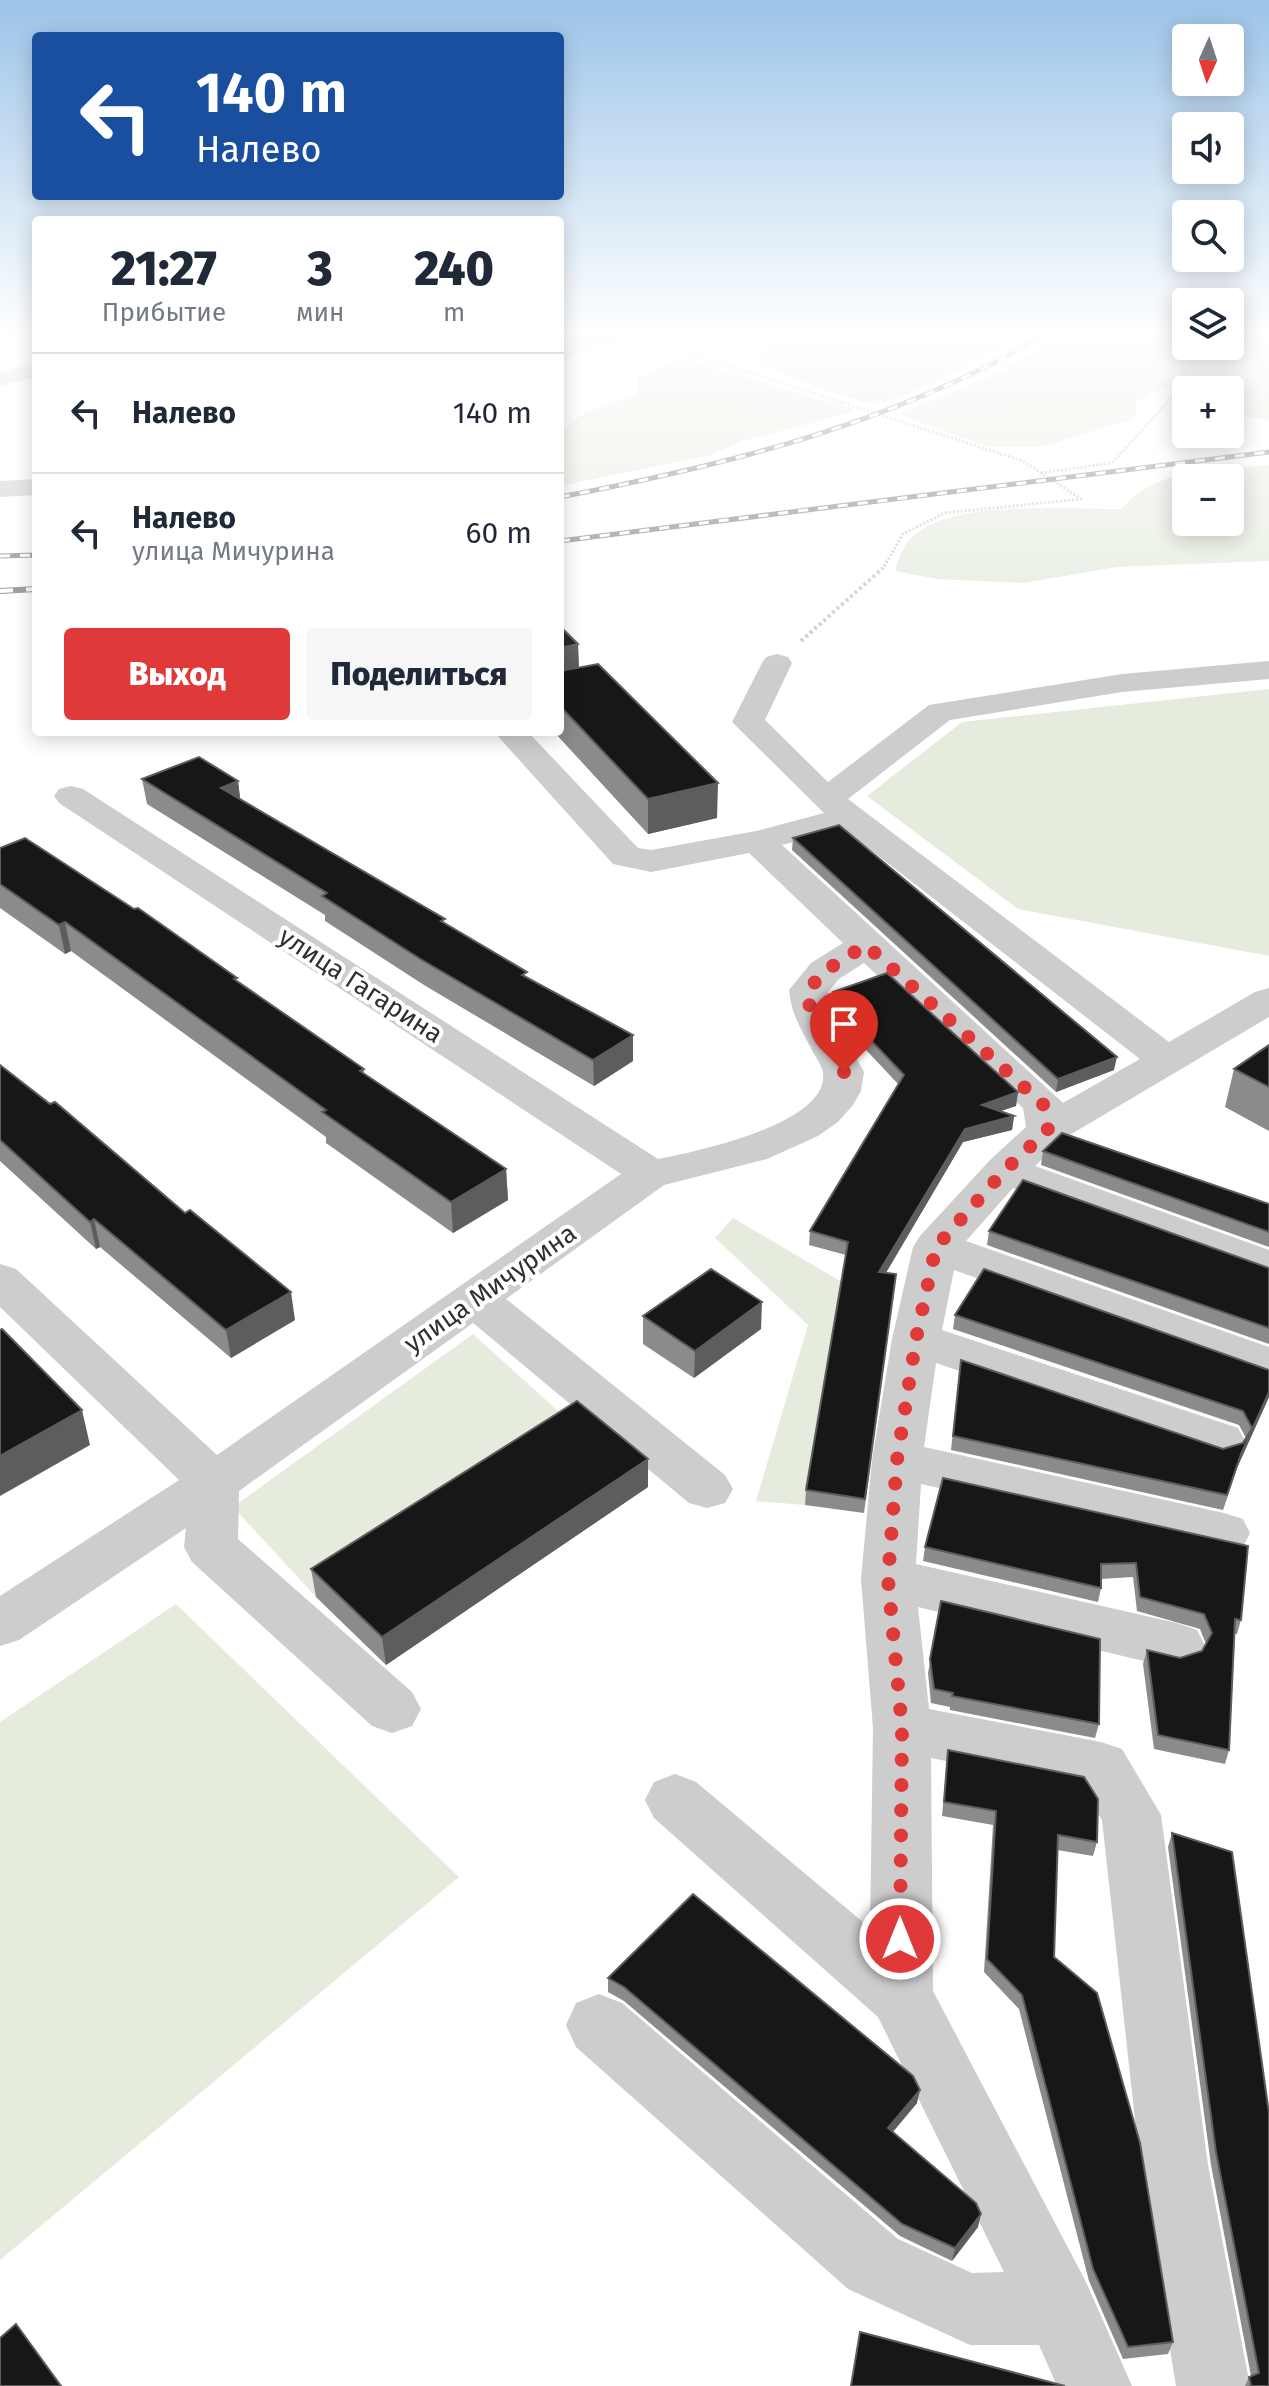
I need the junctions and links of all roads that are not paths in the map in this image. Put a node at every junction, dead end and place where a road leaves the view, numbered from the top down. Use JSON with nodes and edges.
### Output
{"nodes":[{"id":1,"x":32,"y":487,"type":"edge"},
{"id":2,"x":0,"y":489,"type":"edge"},
{"id":3,"x":777,"y":663,"type":"road end"},
{"id":4,"x":1269,"y":670,"type":"edge"},
{"id":5,"x":514,"y":736,"type":"edge"},
{"id":6,"x":71,"y":796,"type":"dead end"},
{"id":7,"x":838,"y":808,"type":"junction"},
{"id":8,"x":757,"y":841,"type":"junction"},
{"id":9,"x":866,"y":945,"type":"junction"},
{"id":10,"x":1269,"y":1000,"type":"edge"},
{"id":11,"x":1167,"y":1060,"type":"junction"},
{"id":12,"x":1048,"y":1130,"type":"junction"},
{"id":13,"x":1005,"y":1170,"type":"junction"},
{"id":14,"x":651,"y":1174,"type":"junction"},
{"id":15,"x":936,"y":1247,"type":"junction"},
{"id":16,"x":1269,"y":1267,"type":"edge"},
{"id":17,"x":0,"y":1280,"type":"edge"},
{"id":18,"x":475,"y":1299,"type":"junction"},
{"id":19,"x":916,"y":1339,"type":"junction"},
{"id":20,"x":1269,"y":1365,"type":"edge"},
{"id":21,"x":1220,"y":1441,"type":"dead end"},
{"id":22,"x":897,"y":1460,"type":"junction"},
{"id":23,"x":214,"y":1483,"type":"junction"},
{"id":24,"x":707,"y":1489,"type":"dead end"},
{"id":25,"x":1224,"y":1533,"type":"dead end"},
{"id":26,"x":888,"y":1579,"type":"junction"},
{"id":27,"x":0,"y":1624,"type":"edge"},
{"id":28,"x":1177,"y":1646,"type":"dead end"},
{"id":29,"x":392,"y":1709,"type":"dead end"},
{"id":30,"x":902,"y":1728,"type":"junction"},
{"id":31,"x":675,"y":1800,"type":"dead end"},
{"id":32,"x":901,"y":1995,"type":"junction"},
{"id":33,"x":599,"y":2025,"type":"dead end"},
{"id":34,"x":1060,"y":2308,"type":"junction"},
{"id":35,"x":1095,"y":2386,"type":"edge"},
{"id":36,"x":1213,"y":2386,"type":"edge"}],
"edges":[{"from":1,"to":2,"type":"street"},
{"from":3,"to":7,"type":"street"},
{"from":4,"to":7,"type":"street"},
{"from":5,"to":8,"type":"street"},
{"from":6,"to":14,"type":"street","name":"улица Гагарина"},
{"from":7,"to":8,"type":"street"},
{"from":7,"to":11,"type":"street"},
{"from":8,"to":9,"type":"street"},
{"from":9,"to":12,"type":"street"},
{"from":9,"to":14,"type":"street","name":"улица Мичурина"},
{"from":10,"to":11,"type":"street"},
{"from":11,"to":12,"type":"street"},
{"from":12,"to":13,"type":"street"},
{"from":13,"to":15,"type":"street"},
{"from":13,"to":16,"type":"street"},
{"from":14,"to":18,"type":"street","name":"улица Мичурина"},
{"from":15,"to":19,"type":"street"},
{"from":15,"to":20,"type":"street"},
{"from":17,"to":23,"type":"street"},
{"from":18,"to":23,"type":"street","name":"улица Мичурина"},
{"from":18,"to":24,"type":"street"},
{"from":19,"to":21,"type":"street"},
{"from":19,"to":22,"type":"street"},
{"from":22,"to":25,"type":"street"},
{"from":22,"to":26,"type":"street"},
{"from":23,"to":27,"type":"street","name":"улица Мичурина"},
{"from":23,"to":29,"type":"street"},
{"from":26,"to":28,"type":"street"},
{"from":26,"to":30,"type":"street"},
{"from":30,"to":32,"type":"street"},
{"from":30,"to":36,"type":"street"},
{"from":31,"to":32,"type":"street"},
{"from":32,"to":34,"type":"street"},
{"from":33,"to":34,"type":"street"},
{"from":34,"to":35,"type":"street"}]}
